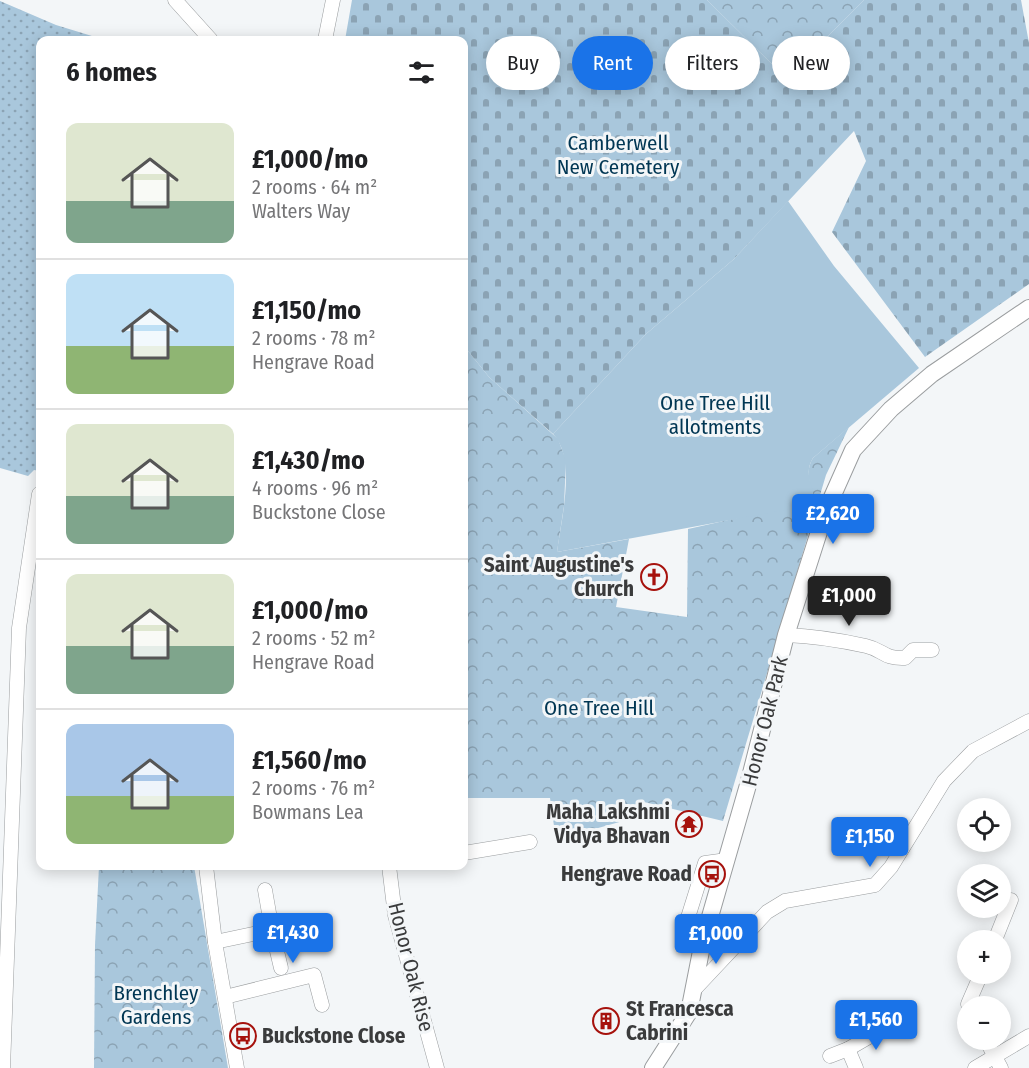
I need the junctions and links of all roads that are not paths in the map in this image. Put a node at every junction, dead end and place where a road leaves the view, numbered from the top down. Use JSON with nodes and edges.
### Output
{"nodes":[{"id":1,"x":175,"y":0,"type":"edge"},
{"id":2,"x":333,"y":0,"type":"edge"},
{"id":3,"x":206,"y":36,"type":"edge"},
{"id":4,"x":327,"y":36,"type":"edge"},
{"id":5,"x":1029,"y":308,"type":"edge"},
{"id":6,"x":36,"y":515,"type":"edge"},
{"id":7,"x":786,"y":635,"type":"junction"},
{"id":8,"x":932,"y":650,"type":"dead end"},
{"id":9,"x":1029,"y":721,"type":"edge"},
{"id":10,"x":7,"y":811,"type":"edge"},
{"id":11,"x":530,"y":842,"type":"dead end"},
{"id":12,"x":468,"y":852,"type":"edge"},
{"id":13,"x":206,"y":870,"type":"edge"},
{"id":14,"x":394,"y":870,"type":"edge"},
{"id":15,"x":264,"y":890,"type":"dead end"},
{"id":16,"x":272,"y":930,"type":"junction"},
{"id":17,"x":215,"y":942,"type":"junction"},
{"id":18,"x":281,"y":968,"type":"dead end"},
{"id":19,"x":694,"y":990,"type":"junction"},
{"id":20,"x":225,"y":997,"type":"junction"},
{"id":21,"x":322,"y":1005,"type":"dead end"},
{"id":22,"x":906,"y":1015,"type":"dead end"},
{"id":23,"x":1029,"y":1036,"type":"edge"},
{"id":24,"x":848,"y":1049,"type":"junction"},
{"id":25,"x":830,"y":1056,"type":"dead end"},
{"id":26,"x":998,"y":1063,"type":"edge"},
{"id":27,"x":3,"y":1068,"type":"edge"},
{"id":28,"x":237,"y":1068,"type":"edge"},
{"id":29,"x":437,"y":1068,"type":"edge"},
{"id":30,"x":653,"y":1068,"type":"edge"},
{"id":31,"x":856,"y":1068,"type":"edge"},
{"id":32,"x":975,"y":1068,"type":"edge"}],
"edges":[{"from":1,"to":3,"type":"street"},
{"from":2,"to":4,"type":"street"},
{"from":5,"to":7,"type":"main road","name":"Honor Oak Park"},
{"from":6,"to":10,"type":"street"},
{"from":7,"to":8,"type":"street"},
{"from":7,"to":19,"type":"main road","name":"Honor Oak Park"},
{"from":9,"to":19,"type":"street"},
{"from":10,"to":27,"type":"street"},
{"from":11,"to":12,"type":"street"},
{"from":13,"to":17,"type":"street"},
{"from":14,"to":29,"type":"street","name":"Honor Oak Rise"},
{"from":15,"to":16,"type":"street"},
{"from":16,"to":17,"type":"street"},
{"from":16,"to":18,"type":"street"},
{"from":17,"to":20,"type":"street"},
{"from":19,"to":30,"type":"main road","name":"Honor Oak Park"},
{"from":20,"to":21,"type":"street"},
{"from":20,"to":28,"type":"street"},
{"from":22,"to":24,"type":"street"},
{"from":23,"to":26,"type":"street"},
{"from":24,"to":25,"type":"street"},
{"from":24,"to":31,"type":"street"},
{"from":26,"to":32,"type":"street"}]}
